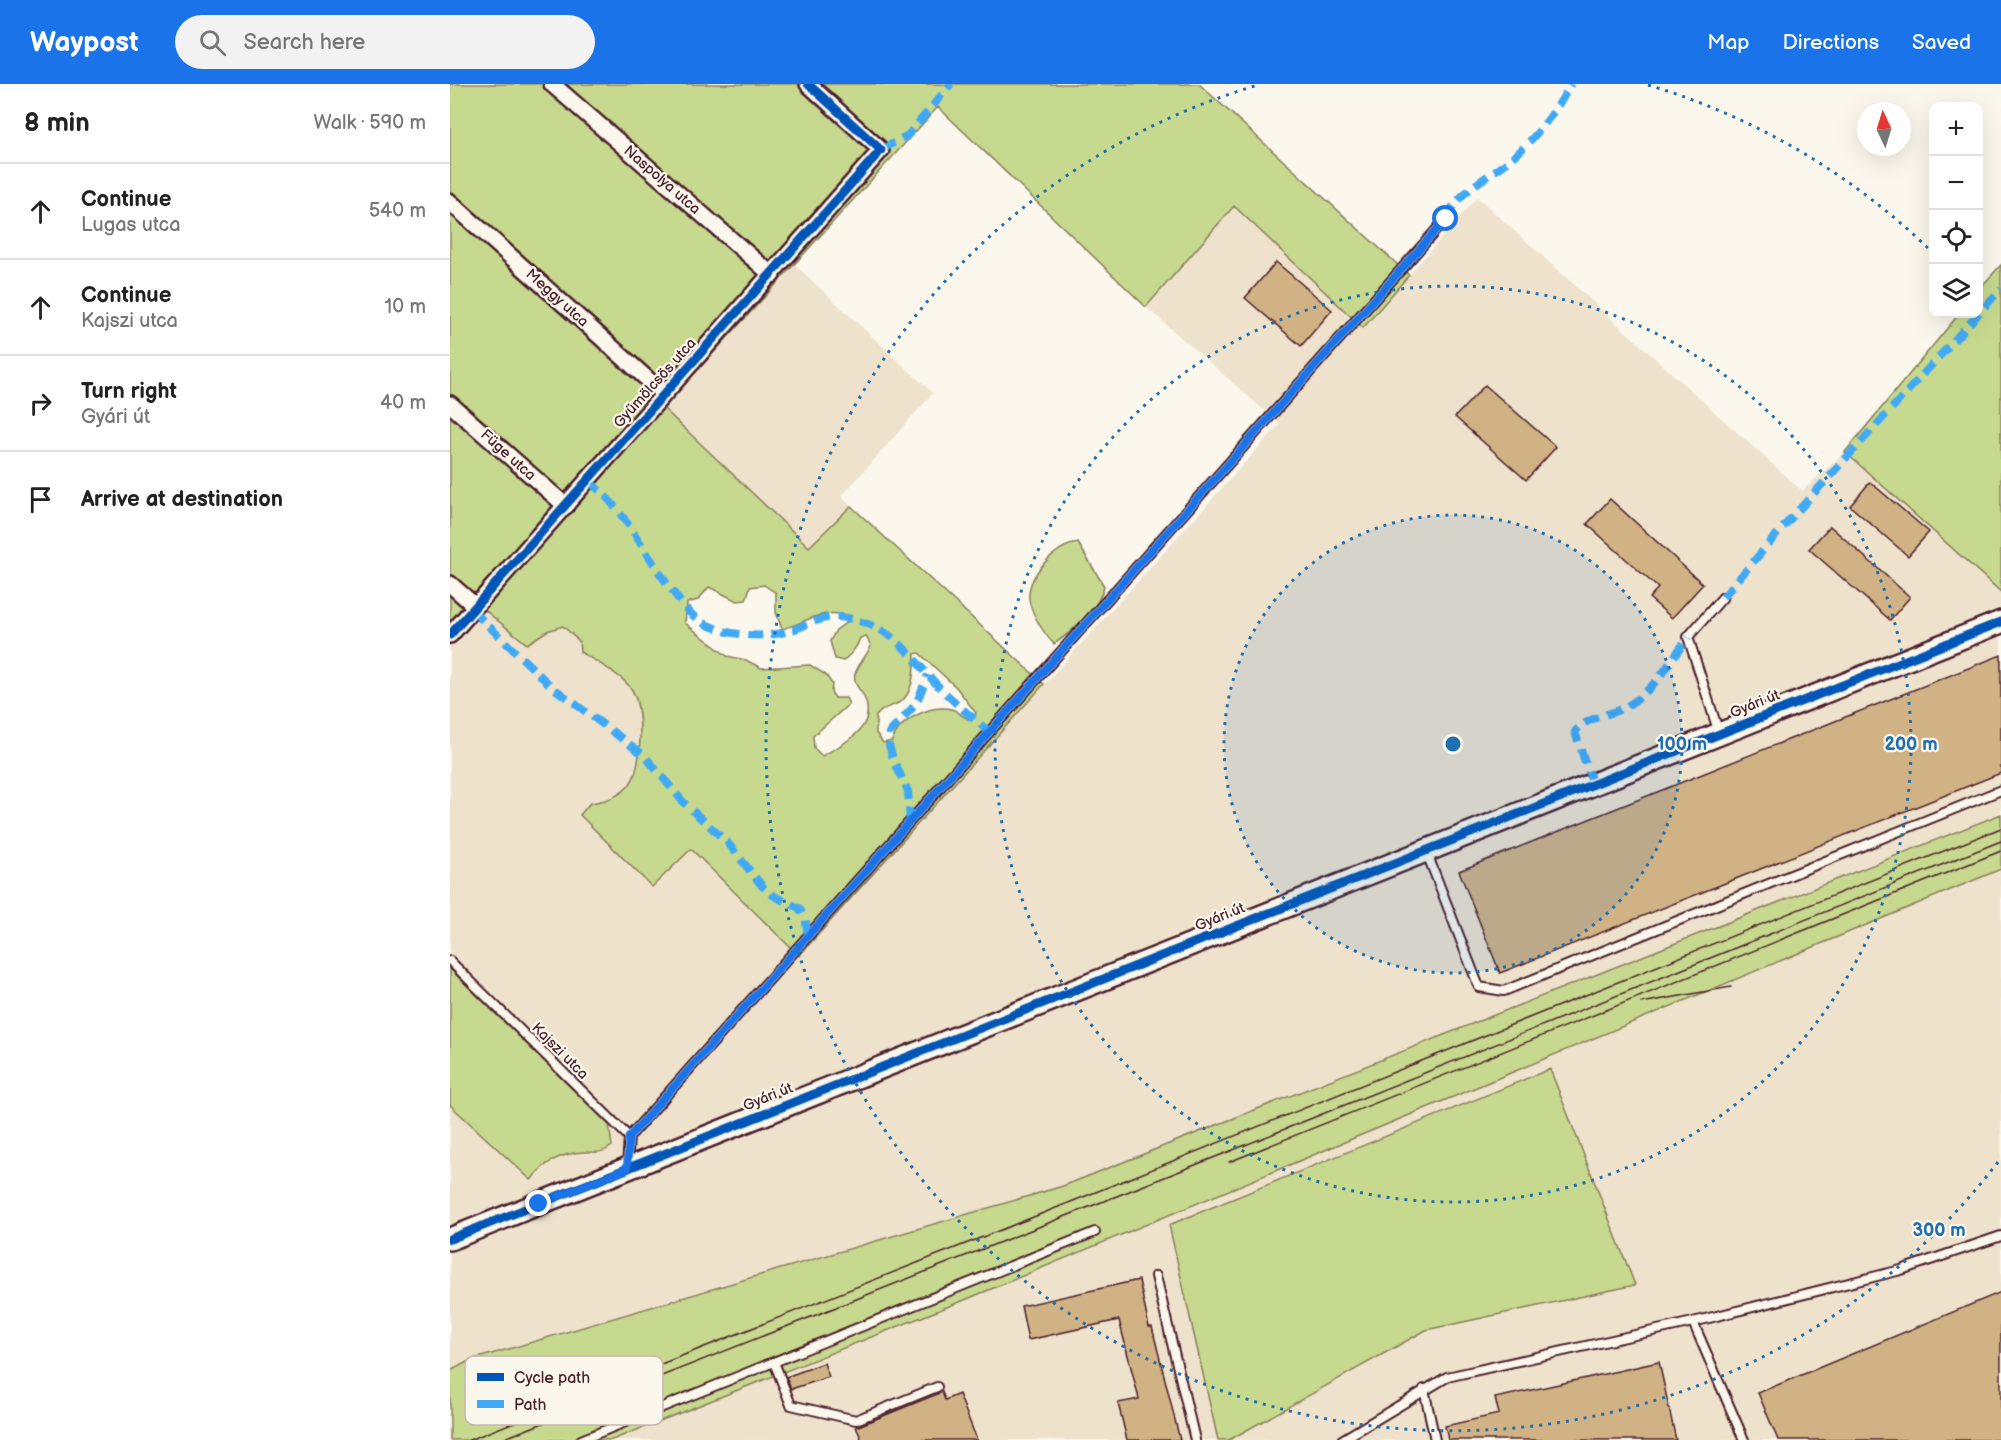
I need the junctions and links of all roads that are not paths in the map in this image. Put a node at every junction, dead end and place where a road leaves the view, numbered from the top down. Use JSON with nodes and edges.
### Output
{"nodes":[{"id":1,"x":552,"y":84,"type":"edge"},
{"id":2,"x":808,"y":84,"type":"edge"},
{"id":3,"x":450,"y":202,"type":"edge"},
{"id":4,"x":1446,"y":219,"type":"dead end"},
{"id":5,"x":772,"y":275,"type":"junction"},
{"id":6,"x":664,"y":394,"type":"junction"},
{"id":7,"x":450,"y":404,"type":"edge"},
{"id":8,"x":566,"y":506,"type":"junction"},
{"id":9,"x":450,"y":584,"type":"edge"},
{"id":10,"x":1724,"y":597,"type":"dead end"},
{"id":11,"x":475,"y":606,"type":"junction"},
{"id":12,"x":2001,"y":622,"type":"edge"},
{"id":13,"x":450,"y":635,"type":"edge"},
{"id":14,"x":1719,"y":735,"type":"junction"},
{"id":15,"x":2001,"y":790,"type":"edge"},
{"id":16,"x":1426,"y":851,"type":"junction"},
{"id":17,"x":450,"y":961,"type":"edge"},
{"id":18,"x":629,"y":1137,"type":"junction"},
{"id":19,"x":627,"y":1169,"type":"junction"},
{"id":20,"x":1095,"y":1232,"type":"dead end"},
{"id":21,"x":2001,"y":1236,"type":"edge"},
{"id":22,"x":450,"y":1239,"type":"edge"},
{"id":23,"x":1156,"y":1276,"type":"dead end"},
{"id":24,"x":1693,"y":1322,"type":"junction"},
{"id":25,"x":774,"y":1362,"type":"junction"},
{"id":26,"x":938,"y":1387,"type":"dead end"},
{"id":27,"x":1424,"y":1389,"type":"junction"},
{"id":28,"x":663,"y":1407,"type":"edge"},
{"id":29,"x":617,"y":1425,"type":"edge"},
{"id":30,"x":580,"y":1440,"type":"edge"},
{"id":31,"x":1195,"y":1440,"type":"edge"},
{"id":32,"x":1342,"y":1440,"type":"edge"},
{"id":33,"x":1435,"y":1440,"type":"edge"},
{"id":34,"x":1744,"y":1440,"type":"edge"}],
"edges":[{"from":1,"to":5,"type":"street","name":"Naspolya utca"},
{"from":2,"to":5,"type":"street","name":"Gyümölcsös utca"},
{"from":3,"to":6,"type":"street","name":"Meggy utca"},
{"from":4,"to":18,"type":"lane"},
{"from":5,"to":6,"type":"street","name":"Gyümölcsös utca"},
{"from":6,"to":8,"type":"street","name":"Gyümölcsös utca"},
{"from":7,"to":8,"type":"street","name":"Füge utca"},
{"from":8,"to":11,"type":"street","name":"Gyümölcsös utca"},
{"from":9,"to":11,"type":"street"},
{"from":10,"to":14,"type":"lane"},
{"from":11,"to":13,"type":"street","name":"Gyümölcsös utca"},
{"from":12,"to":14,"type":"street","name":"Gyári út"},
{"from":14,"to":16,"type":"street","name":"Gyári út"},
{"from":15,"to":16,"type":"lane"},
{"from":16,"to":19,"type":"street","name":"Gyári út"},
{"from":17,"to":18,"type":"lane","name":"Kajszi utca"},
{"from":18,"to":19,"type":"lane"},
{"from":19,"to":22,"type":"street","name":"Gyári út"},
{"from":20,"to":25,"type":"lane"},
{"from":21,"to":24,"type":"lane"},
{"from":23,"to":31,"type":"lane"},
{"from":24,"to":27,"type":"lane"},
{"from":24,"to":34,"type":"lane"},
{"from":25,"to":26,"type":"lane"},
{"from":25,"to":28,"type":"lane"},
{"from":27,"to":32,"type":"lane"},
{"from":27,"to":33,"type":"lane"},
{"from":29,"to":30,"type":"lane"}]}
